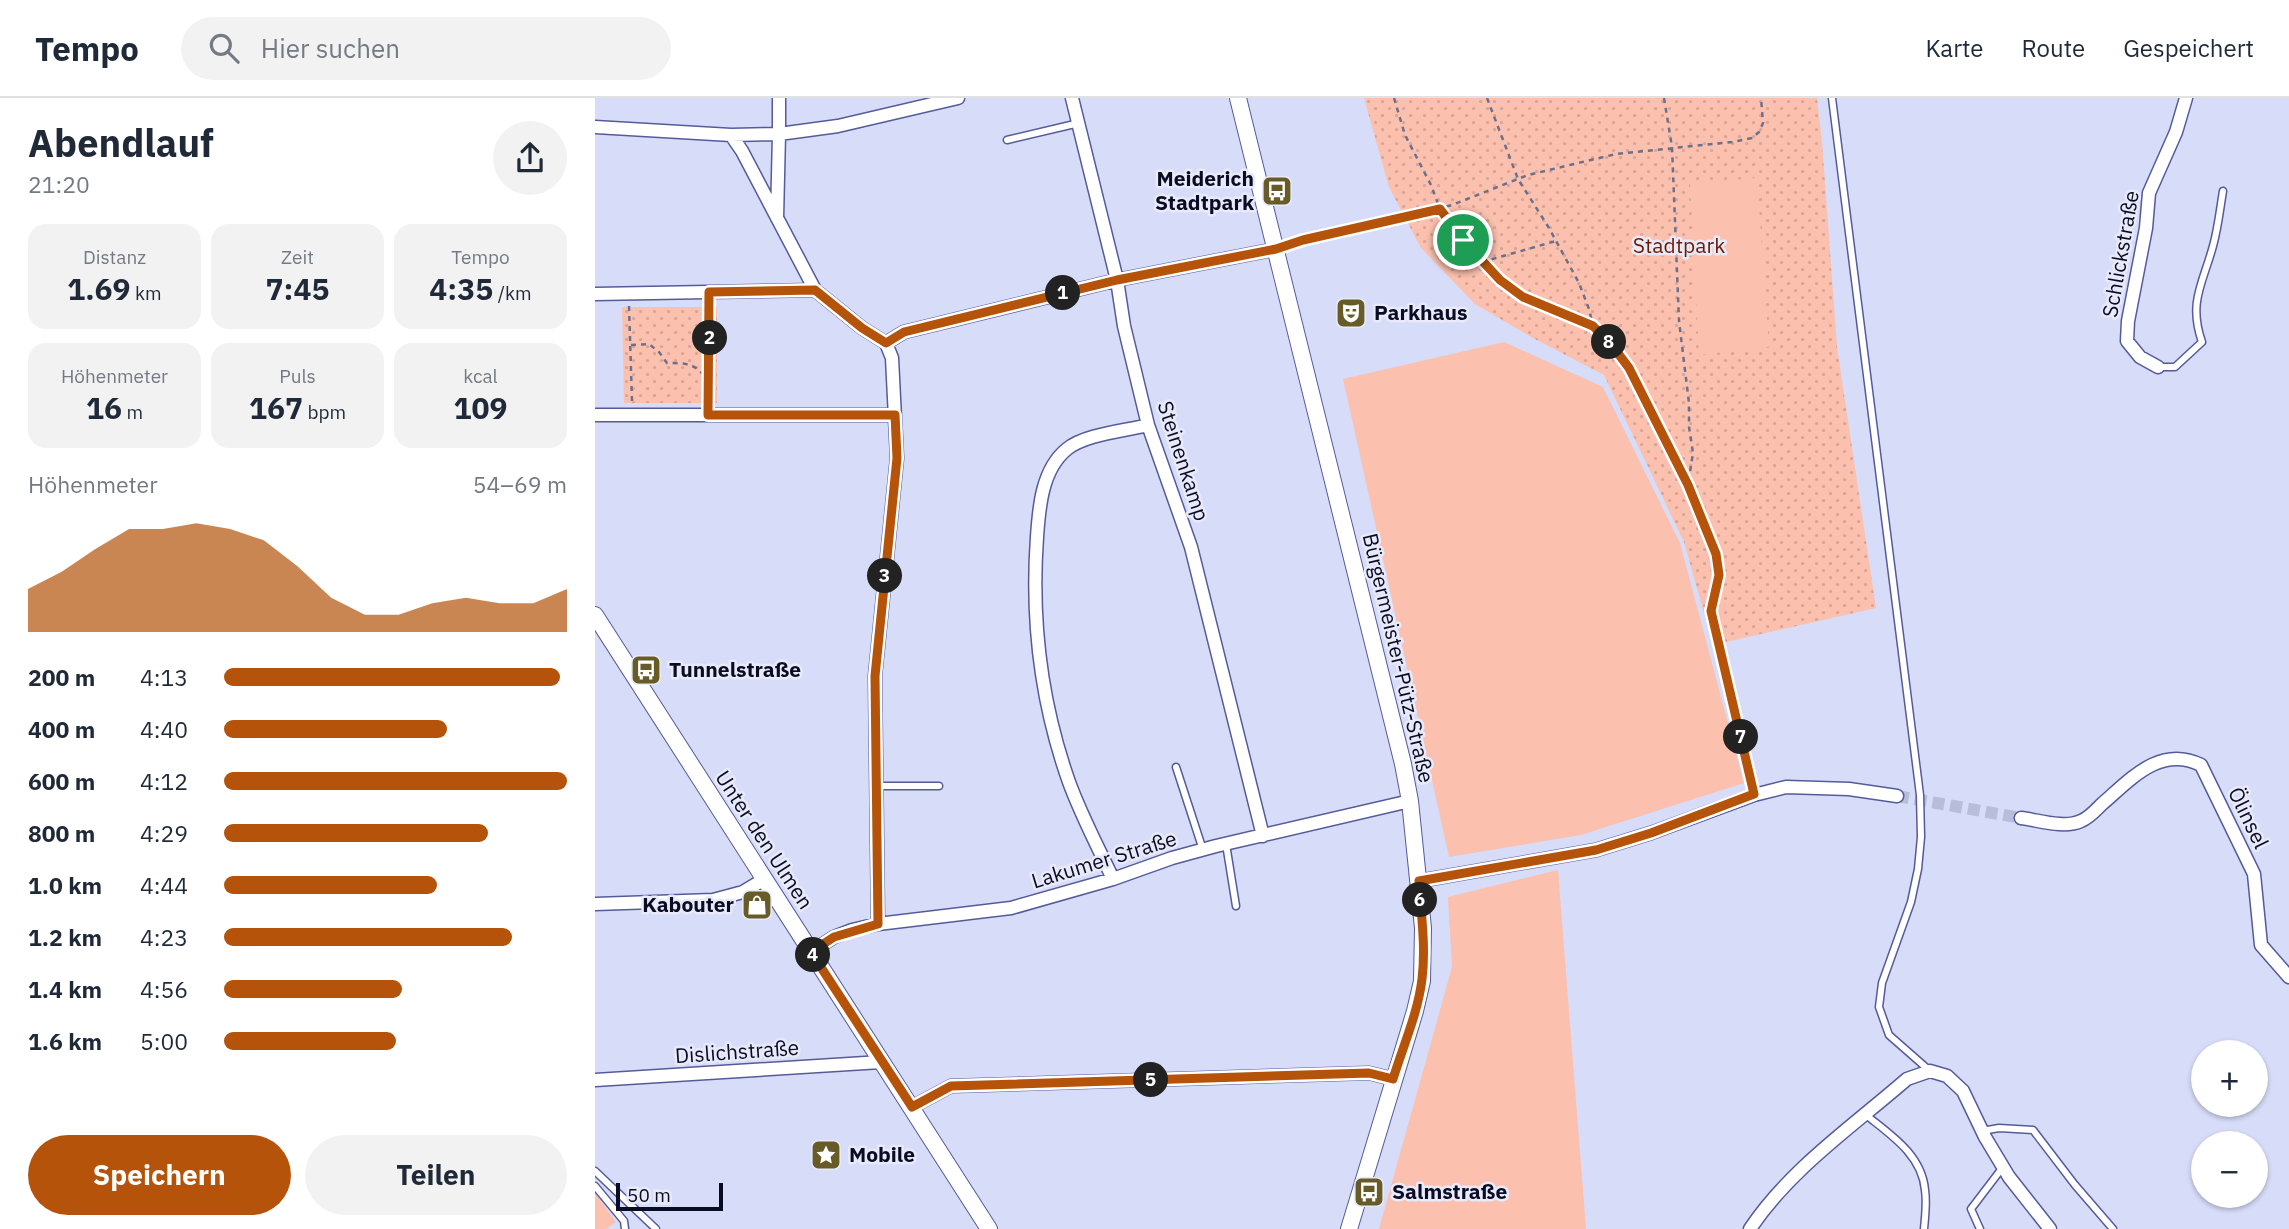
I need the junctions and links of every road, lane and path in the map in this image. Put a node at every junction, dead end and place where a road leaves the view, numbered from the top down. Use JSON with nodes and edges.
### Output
{"nodes":[{"id":1,"x":779,"y":98,"type":"edge"},
{"id":2,"x":958,"y":98,"type":"edge"},
{"id":3,"x":1072,"y":98,"type":"edge"},
{"id":4,"x":1238,"y":98,"type":"edge"},
{"id":5,"x":1394,"y":98,"type":"edge"},
{"id":6,"x":1487,"y":98,"type":"edge"},
{"id":7,"x":1664,"y":98,"type":"edge"},
{"id":8,"x":1761,"y":98,"type":"edge"},
{"id":9,"x":1832,"y":98,"type":"edge"},
{"id":10,"x":2186,"y":98,"type":"edge"},
{"id":11,"x":1079,"y":123,"type":"junction"},
{"id":12,"x":595,"y":127,"type":"edge"},
{"id":13,"x":779,"y":134,"type":"junction"},
{"id":14,"x":731,"y":135,"type":"junction"},
{"id":15,"x":1007,"y":140,"type":"dead end"},
{"id":16,"x":1672,"y":147,"type":"junction"},
{"id":17,"x":1518,"y":179,"type":"junction"},
{"id":18,"x":2223,"y":191,"type":"dead end"},
{"id":19,"x":1440,"y":209,"type":"junction"},
{"id":20,"x":777,"y":222,"type":"junction"},
{"id":21,"x":1388,"y":222,"type":"joint"},
{"id":22,"x":1556,"y":241,"type":"junction"},
{"id":23,"x":1276,"y":249,"type":"junction"},
{"id":24,"x":1482,"y":262,"type":"junction"},
{"id":25,"x":1117,"y":280,"type":"junction"},
{"id":26,"x":815,"y":290,"type":"junction"},
{"id":27,"x":709,"y":292,"type":"junction"},
{"id":28,"x":629,"y":293,"type":"junction"},
{"id":29,"x":595,"y":294,"type":"edge"},
{"id":30,"x":1593,"y":326,"type":"junction"},
{"id":31,"x":886,"y":343,"type":"junction"},
{"id":32,"x":631,"y":345,"type":"junction"},
{"id":33,"x":2158,"y":366,"type":"joint"},
{"id":34,"x":707,"y":379,"type":"junction"},
{"id":35,"x":595,"y":415,"type":"edge"},
{"id":36,"x":633,"y":415,"type":"junction"},
{"id":37,"x":708,"y":415,"type":"junction"},
{"id":38,"x":895,"y":415,"type":"junction"},
{"id":39,"x":1148,"y":425,"type":"junction"},
{"id":40,"x":1688,"y":485,"type":"junction"},
{"id":41,"x":595,"y":615,"type":"edge"},
{"id":42,"x":1176,"y":767,"type":"dead end"},
{"id":43,"x":876,"y":786,"type":"junction"},
{"id":44,"x":939,"y":786,"type":"dead end"},
{"id":45,"x":1754,"y":794,"type":"junction"},
{"id":46,"x":1897,"y":796,"type":"tunnel mouth"},
{"id":47,"x":1410,"y":801,"type":"junction"},
{"id":48,"x":2021,"y":818,"type":"tunnel mouth"},
{"id":49,"x":1263,"y":836,"type":"junction"},
{"id":50,"x":1226,"y":844,"type":"junction"},
{"id":51,"x":1203,"y":850,"type":"junction"},
{"id":52,"x":1113,"y":879,"type":"junction"},
{"id":53,"x":763,"y":880,"type":"junction"},
{"id":54,"x":1419,"y":881,"type":"junction"},
{"id":55,"x":595,"y":904,"type":"edge"},
{"id":56,"x":1236,"y":906,"type":"dead end"},
{"id":57,"x":878,"y":924,"type":"junction"},
{"id":58,"x":811,"y":952,"type":"junction"},
{"id":59,"x":2289,"y":977,"type":"edge"},
{"id":60,"x":881,"y":1062,"type":"junction"},
{"id":61,"x":1930,"y":1071,"type":"junction"},
{"id":62,"x":1393,"y":1079,"type":"junction"},
{"id":63,"x":595,"y":1080,"type":"edge"},
{"id":64,"x":912,"y":1107,"type":"junction"},
{"id":65,"x":1866,"y":1115,"type":"junction"},
{"id":66,"x":1982,"y":1131,"type":"junction"},
{"id":67,"x":2003,"y":1167,"type":"junction"},
{"id":68,"x":595,"y":1171,"type":"edge"},
{"id":69,"x":595,"y":1186,"type":"edge"},
{"id":70,"x":625,"y":1229,"type":"edge"},
{"id":71,"x":656,"y":1229,"type":"edge"},
{"id":72,"x":989,"y":1229,"type":"edge"},
{"id":73,"x":1349,"y":1229,"type":"edge"},
{"id":74,"x":1750,"y":1229,"type":"edge"},
{"id":75,"x":1924,"y":1229,"type":"edge"},
{"id":76,"x":1980,"y":1229,"type":"edge"},
{"id":77,"x":2050,"y":1229,"type":"edge"},
{"id":78,"x":2113,"y":1229,"type":"edge"}],
"edges":[{"from":1,"to":13,"type":"street"},
{"from":2,"to":13,"type":"street"},
{"from":3,"to":11,"type":"street","name":"Steinenkamp"},
{"from":4,"to":23,"type":"main road","name":"Bürgermeister-Pütz-Straße"},
{"from":5,"to":19,"type":"path"},
{"from":6,"to":17,"type":"path"},
{"from":7,"to":16,"type":"path"},
{"from":8,"to":16,"type":"path"},
{"from":9,"to":61,"type":"lane"},
{"from":10,"to":33,"type":"street","name":"Schlickstraße"},
{"from":11,"to":15,"type":"lane"},
{"from":11,"to":25,"type":"street","name":"Steinenkamp"},
{"from":12,"to":14,"type":"street"},
{"from":13,"to":14,"type":"street"},
{"from":13,"to":20,"type":"street"},
{"from":14,"to":20,"type":"street"},
{"from":16,"to":17,"type":"path"},
{"from":16,"to":40,"type":"path"},
{"from":17,"to":19,"type":"path"},
{"from":17,"to":22,"type":"path"},
{"from":18,"to":33,"type":"lane"},
{"from":19,"to":21,"type":"path"},
{"from":19,"to":24,"type":"path"},
{"from":20,"to":26,"type":"street"},
{"from":21,"to":23,"type":"lane"},
{"from":22,"to":24,"type":"path"},
{"from":22,"to":30,"type":"path"},
{"from":23,"to":25,"type":"street"},
{"from":23,"to":47,"type":"main road","name":"Bürgermeister-Pütz-Straße"},
{"from":24,"to":30,"type":"path"},
{"from":25,"to":31,"type":"street"},
{"from":25,"to":39,"type":"street","name":"Steinenkamp"},
{"from":26,"to":27,"type":"street"},
{"from":26,"to":31,"type":"street"},
{"from":27,"to":28,"type":"street"},
{"from":27,"to":34,"type":"path"},
{"from":28,"to":29,"type":"street"},
{"from":28,"to":32,"type":"path"},
{"from":30,"to":40,"type":"path"},
{"from":31,"to":38,"type":"street"},
{"from":32,"to":34,"type":"path"},
{"from":32,"to":36,"type":"path"},
{"from":34,"to":37,"type":"path"},
{"from":35,"to":36,"type":"street"},
{"from":36,"to":37,"type":"street"},
{"from":37,"to":38,"type":"street"},
{"from":38,"to":43,"type":"street"},
{"from":39,"to":49,"type":"street","name":"Steinenkamp"},
{"from":39,"to":52,"type":"street"},
{"from":40,"to":45,"type":"path"},
{"from":41,"to":53,"type":"main road","name":"Unter den Ulmen"},
{"from":42,"to":51,"type":"lane"},
{"from":43,"to":44,"type":"lane"},
{"from":43,"to":57,"type":"street"},
{"from":45,"to":46,"type":"street"},
{"from":45,"to":54,"type":"street"},
{"from":47,"to":49,"type":"street","name":"Lakumer Straße"},
{"from":47,"to":54,"type":"main road","name":"Bürgermeister-Pütz-Straße"},
{"from":48,"to":59,"type":"street","name":"Ölinsel"},
{"from":49,"to":50,"type":"street","name":"Lakumer Straße"},
{"from":50,"to":51,"type":"street","name":"Lakumer Straße"},
{"from":50,"to":56,"type":"lane"},
{"from":51,"to":52,"type":"street","name":"Lakumer Straße"},
{"from":52,"to":57,"type":"street","name":"Lakumer Straße"},
{"from":53,"to":55,"type":"street"},
{"from":53,"to":58,"type":"main road","name":"Unter den Ulmen"},
{"from":54,"to":62,"type":"main road","name":"Bürgermeister-Pütz-Straße"},
{"from":57,"to":58,"type":"street","name":"Lakumer Straße"},
{"from":58,"to":60,"type":"main road","name":"Unter den Ulmen"},
{"from":60,"to":63,"type":"street","name":"Dislichstraße"},
{"from":60,"to":64,"type":"main road","name":"Unter den Ulmen"},
{"from":61,"to":65,"type":"street"},
{"from":61,"to":66,"type":"street"},
{"from":62,"to":64,"type":"street"},
{"from":62,"to":73,"type":"main road","name":"Bürgermeister-Pütz-Straße"},
{"from":64,"to":72,"type":"main road","name":"Unter den Ulmen"},
{"from":65,"to":74,"type":"street"},
{"from":65,"to":75,"type":"lane"},
{"from":66,"to":67,"type":"street"},
{"from":66,"to":78,"type":"lane"},
{"from":67,"to":76,"type":"lane"},
{"from":67,"to":77,"type":"street"},
{"from":68,"to":71,"type":"lane"},
{"from":69,"to":70,"type":"lane"}]}
